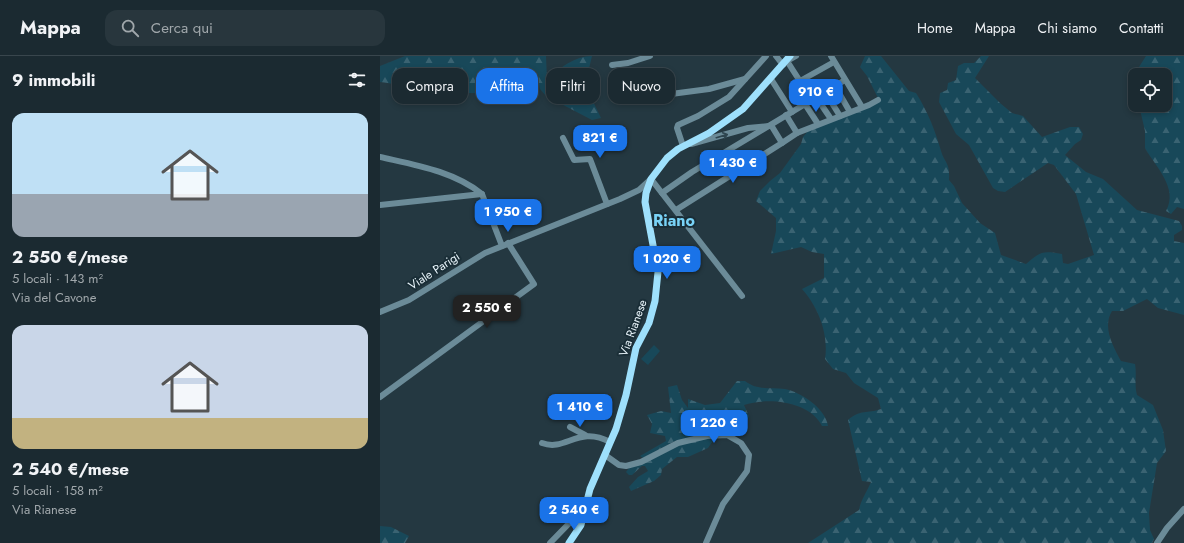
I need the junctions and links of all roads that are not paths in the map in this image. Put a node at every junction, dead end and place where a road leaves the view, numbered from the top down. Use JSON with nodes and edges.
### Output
{"nodes":[{"id":1,"x":650,"y":56,"type":"edge"},
{"id":2,"x":766,"y":56,"type":"edge"},
{"id":3,"x":776,"y":56,"type":"edge"},
{"id":4,"x":796,"y":56,"type":"edge"},
{"id":5,"x":833,"y":59,"type":"edge"},
{"id":6,"x":787,"y":60,"type":"edge"},
{"id":7,"x":612,"y":65,"type":"dead end"},
{"id":8,"x":747,"y":78,"type":"junction"},
{"id":9,"x":771,"y":79,"type":"junction"},
{"id":10,"x":845,"y":80,"type":"junction"},
{"id":11,"x":800,"y":81,"type":"junction"},
{"id":12,"x":835,"y":86,"type":"junction"},
{"id":13,"x":825,"y":92,"type":"junction"},
{"id":14,"x":675,"y":93,"type":"edge"},
{"id":15,"x":814,"y":98,"type":"junction"},
{"id":16,"x":878,"y":100,"type":"dead end"},
{"id":17,"x":805,"y":104,"type":"junction"},
{"id":18,"x":862,"y":107,"type":"junction"},
{"id":19,"x":850,"y":112,"type":"junction"},
{"id":20,"x":789,"y":114,"type":"junction"},
{"id":21,"x":840,"y":116,"type":"junction"},
{"id":22,"x":831,"y":119,"type":"junction"},
{"id":23,"x":818,"y":124,"type":"junction"},
{"id":24,"x":771,"y":126,"type":"junction"},
{"id":25,"x":797,"y":133,"type":"junction"},
{"id":26,"x":563,"y":138,"type":"dead end"},
{"id":27,"x":782,"y":143,"type":"junction"},
{"id":28,"x":684,"y":145,"type":"junction"},
{"id":29,"x":721,"y":155,"type":"junction"},
{"id":30,"x":380,"y":157,"type":"edge"},
{"id":31,"x":732,"y":174,"type":"junction"},
{"id":32,"x":651,"y":179,"type":"junction"},
{"id":33,"x":662,"y":193,"type":"junction"},
{"id":34,"x":482,"y":194,"type":"junction"},
{"id":35,"x":607,"y":204,"type":"junction"},
{"id":36,"x":380,"y":205,"type":"edge"},
{"id":37,"x":676,"y":210,"type":"junction"},
{"id":38,"x":505,"y":245,"type":"junction"},
{"id":39,"x":742,"y":296,"type":"dead end"},
{"id":40,"x":380,"y":312,"type":"edge"},
{"id":41,"x":380,"y":397,"type":"edge"},
{"id":42,"x":570,"y":427,"type":"dead end"},
{"id":43,"x":585,"y":436,"type":"junction"},
{"id":44,"x":610,"y":442,"type":"junction"},
{"id":45,"x":542,"y":443,"type":"dead end"},
{"id":46,"x":604,"y":455,"type":"junction"},
{"id":47,"x":586,"y":506,"type":"junction"},
{"id":48,"x":1184,"y":509,"type":"edge"},
{"id":49,"x":550,"y":543,"type":"edge"},
{"id":50,"x":570,"y":543,"type":"edge"},
{"id":51,"x":706,"y":543,"type":"edge"},
{"id":52,"x":1157,"y":543,"type":"edge"}],
"edges":[{"from":1,"to":7,"type":"street"},
{"from":2,"to":8,"type":"street"},
{"from":3,"to":6,"type":"street"},
{"from":4,"to":6,"type":"street"},
{"from":5,"to":10,"type":"street"},
{"from":5,"to":11,"type":"street"},
{"from":6,"to":9,"type":"main road","name":"Via Rianese"},
{"from":6,"to":11,"type":"street"},
{"from":8,"to":14,"type":"street"},
{"from":8,"to":28,"type":"street"},
{"from":9,"to":20,"type":"street"},
{"from":9,"to":28,"type":"main road","name":"Via Rianese"},
{"from":10,"to":12,"type":"street"},
{"from":10,"to":18,"type":"street"},
{"from":11,"to":15,"type":"street"},
{"from":12,"to":13,"type":"street"},
{"from":12,"to":19,"type":"street"},
{"from":13,"to":15,"type":"street"},
{"from":13,"to":21,"type":"street"},
{"from":15,"to":17,"type":"street"},
{"from":15,"to":22,"type":"street"},
{"from":16,"to":18,"type":"street"},
{"from":17,"to":20,"type":"street"},
{"from":17,"to":23,"type":"street"},
{"from":18,"to":19,"type":"street"},
{"from":19,"to":21,"type":"street"},
{"from":20,"to":24,"type":"street"},
{"from":20,"to":25,"type":"street"},
{"from":21,"to":22,"type":"street"},
{"from":22,"to":23,"type":"street"},
{"from":23,"to":25,"type":"street"},
{"from":24,"to":27,"type":"street"},
{"from":28,"to":24,"type":"street","one_way":true},
{"from":24,"to":29,"type":"street"},
{"from":25,"to":27,"type":"street"},
{"from":26,"to":35,"type":"street"},
{"from":27,"to":31,"type":"street"},
{"from":28,"to":32,"type":"main road","name":"Via Rianese"},
{"from":29,"to":31,"type":"street"},
{"from":29,"to":33,"type":"street"},
{"from":30,"to":34,"type":"street"},
{"from":31,"to":37,"type":"street"},
{"from":32,"to":33,"type":"street"},
{"from":32,"to":35,"type":"street","name":"Viale Parigi"},
{"from":32,"to":44,"type":"main road","name":"Via Rianese"},
{"from":33,"to":37,"type":"street"},
{"from":34,"to":36,"type":"street"},
{"from":34,"to":38,"type":"street"},
{"from":35,"to":38,"type":"street","name":"Viale Parigi"},
{"from":37,"to":39,"type":"street"},
{"from":38,"to":40,"type":"street","name":"Viale Parigi"},
{"from":38,"to":41,"type":"street"},
{"from":42,"to":43,"type":"street"},
{"from":43,"to":44,"type":"street"},
{"from":43,"to":45,"type":"street"},
{"from":44,"to":46,"type":"main road","name":"Via Rianese"},
{"from":46,"to":47,"type":"main road","name":"Via Rianese"},
{"from":46,"to":51,"type":"street"},
{"from":47,"to":49,"type":"street"},
{"from":47,"to":50,"type":"main road","name":"Via Rianese"},
{"from":48,"to":52,"type":"street"}]}
